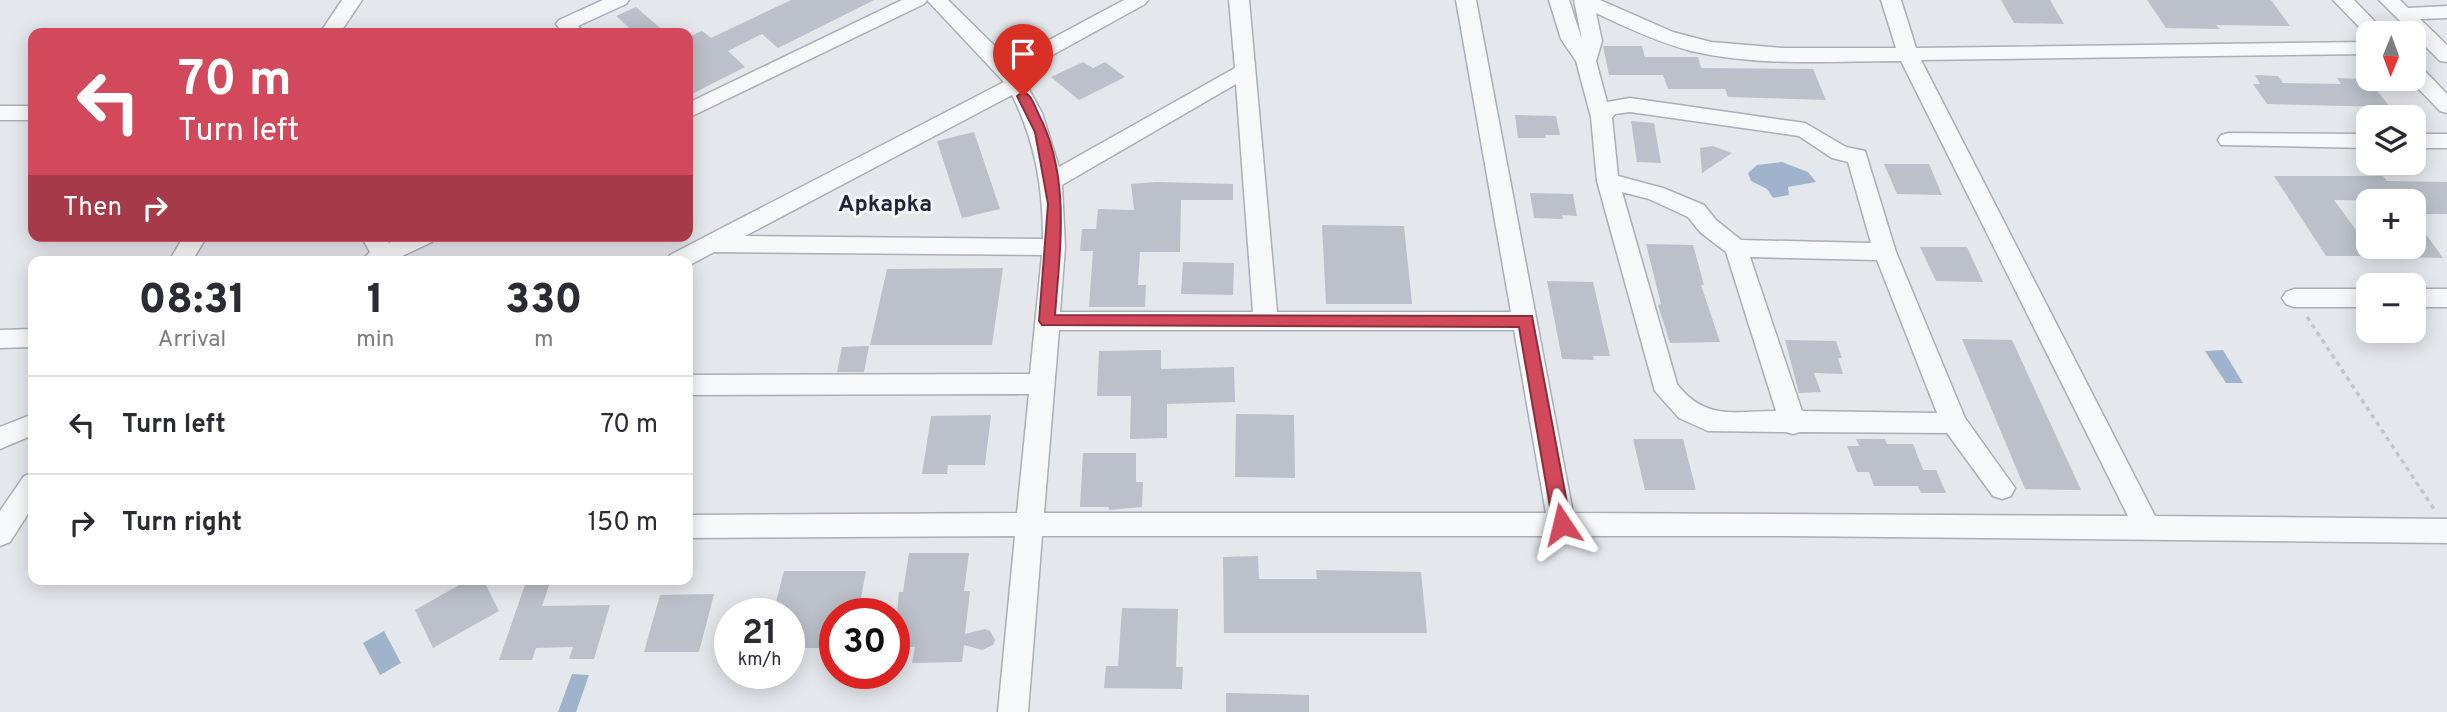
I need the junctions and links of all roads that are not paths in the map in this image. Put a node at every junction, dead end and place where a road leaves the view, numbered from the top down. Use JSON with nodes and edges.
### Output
{"nodes":[{"id":1,"x":352,"y":0,"type":"edge"},
{"id":2,"x":619,"y":0,"type":"edge"},
{"id":3,"x":917,"y":0,"type":"edge"},
{"id":4,"x":937,"y":0,"type":"edge"},
{"id":5,"x":1138,"y":0,"type":"edge"},
{"id":6,"x":1239,"y":0,"type":"edge"},
{"id":7,"x":1466,"y":0,"type":"edge"},
{"id":8,"x":1559,"y":0,"type":"edge"},
{"id":9,"x":1584,"y":0,"type":"edge"},
{"id":10,"x":1891,"y":0,"type":"edge"},
{"id":11,"x":2343,"y":0,"type":"edge"},
{"id":12,"x":2396,"y":7,"type":"edge"},
{"id":13,"x":2447,"y":12,"type":"edge"},
{"id":14,"x":2364,"y":21,"type":"edge"},
{"id":15,"x":333,"y":28,"type":"edge"},
{"id":16,"x":570,"y":28,"type":"edge"},
{"id":17,"x":2356,"y":48,"type":"edge"},
{"id":18,"x":2442,"y":52,"type":"edge"},
{"id":19,"x":1908,"y":54,"type":"junction"},
{"id":20,"x":1586,"y":61,"type":"junction"},
{"id":21,"x":1244,"y":71,"type":"junction"},
{"id":22,"x":1012,"y":77,"type":"junction"},
{"id":23,"x":2426,"y":84,"type":"edge"},
{"id":24,"x":2447,"y":106,"type":"edge"},
{"id":25,"x":693,"y":109,"type":"edge"},
{"id":26,"x":0,"y":113,"type":"edge"},
{"id":27,"x":28,"y":113,"type":"edge"},
{"id":28,"x":1601,"y":117,"type":"junction"},
{"id":29,"x":2229,"y":140,"type":"dead end"},
{"id":30,"x":2356,"y":141,"type":"edge"},
{"id":31,"x":2426,"y":141,"type":"edge"},
{"id":32,"x":2447,"y":141,"type":"edge"},
{"id":33,"x":1052,"y":181,"type":"junction"},
{"id":34,"x":1608,"y":181,"type":"junction"},
{"id":35,"x":408,"y":242,"type":"edge"},
{"id":36,"x":711,"y":243,"type":"junction"},
{"id":37,"x":1054,"y":247,"type":"junction"},
{"id":38,"x":1736,"y":248,"type":"junction"},
{"id":39,"x":1885,"y":252,"type":"junction"},
{"id":40,"x":379,"y":253,"type":"edge"},
{"id":41,"x":687,"y":256,"type":"edge"},
{"id":42,"x":2294,"y":298,"type":"road end"},
{"id":43,"x":2356,"y":298,"type":"edge"},
{"id":44,"x":2426,"y":298,"type":"edge"},
{"id":45,"x":2447,"y":298,"type":"edge"},
{"id":46,"x":1047,"y":321,"type":"junction"},
{"id":47,"x":1266,"y":321,"type":"junction"},
{"id":48,"x":1526,"y":321,"type":"junction"},
{"id":49,"x":28,"y":338,"type":"edge"},
{"id":50,"x":0,"y":339,"type":"edge"},
{"id":51,"x":1042,"y":384,"type":"junction"},
{"id":52,"x":693,"y":385,"type":"edge"},
{"id":53,"x":1954,"y":423,"type":"junction"},
{"id":54,"x":1793,"y":424,"type":"junction"},
{"id":55,"x":28,"y":426,"type":"edge"},
{"id":56,"x":0,"y":439,"type":"edge"},
{"id":57,"x":2002,"y":488,"type":"dead end"},
{"id":58,"x":28,"y":492,"type":"edge"},
{"id":59,"x":1029,"y":524,"type":"junction"},
{"id":60,"x":1562,"y":524,"type":"junction"},
{"id":61,"x":2443,"y":524,"type":"edge"},
{"id":62,"x":693,"y":527,"type":"edge"},
{"id":63,"x":2147,"y":527,"type":"junction"},
{"id":64,"x":0,"y":534,"type":"edge"},
{"id":65,"x":1013,"y":712,"type":"edge"}],
"edges":[{"from":1,"to":15,"type":"street"},
{"from":2,"to":16,"type":"street"},
{"from":3,"to":25,"type":"street"},
{"from":4,"to":22,"type":"street"},
{"from":5,"to":22,"type":"street"},
{"from":6,"to":21,"type":"street"},
{"from":7,"to":48,"type":"street"},
{"from":8,"to":20,"type":"street"},
{"from":9,"to":19,"type":"street"},
{"from":9,"to":20,"type":"street"},
{"from":10,"to":19,"type":"street"},
{"from":11,"to":14,"type":"street"},
{"from":12,"to":13,"type":"street"},
{"from":12,"to":18,"type":"street"},
{"from":17,"to":19,"type":"street"},
{"from":19,"to":63,"type":"street"},
{"from":20,"to":28,"type":"street"},
{"from":21,"to":33,"type":"street"},
{"from":21,"to":47,"type":"street"},
{"from":22,"to":33,"type":"street"},
{"from":22,"to":36,"type":"street"},
{"from":23,"to":24,"type":"street"},
{"from":26,"to":27,"type":"street"},
{"from":28,"to":34,"type":"street"},
{"from":28,"to":39,"type":"street"},
{"from":29,"to":30,"type":"street"},
{"from":31,"to":32,"type":"street"},
{"from":33,"to":37,"type":"street"},
{"from":34,"to":38,"type":"street"},
{"from":34,"to":54,"type":"street"},
{"from":35,"to":40,"type":"street"},
{"from":36,"to":37,"type":"street"},
{"from":36,"to":41,"type":"street"},
{"from":37,"to":46,"type":"street"},
{"from":38,"to":39,"type":"street"},
{"from":38,"to":54,"type":"street"},
{"from":39,"to":53,"type":"street"},
{"from":42,"to":43,"type":"street"},
{"from":44,"to":45,"type":"street"},
{"from":46,"to":47,"type":"street"},
{"from":46,"to":51,"type":"street"},
{"from":47,"to":48,"type":"street"},
{"from":48,"to":60,"type":"street"},
{"from":49,"to":50,"type":"street"},
{"from":51,"to":52,"type":"street"},
{"from":51,"to":59,"type":"street"},
{"from":53,"to":54,"type":"street"},
{"from":53,"to":57,"type":"street"},
{"from":55,"to":56,"type":"street"},
{"from":58,"to":64,"type":"street"},
{"from":59,"to":60,"type":"street"},
{"from":59,"to":62,"type":"street"},
{"from":59,"to":65,"type":"street"},
{"from":60,"to":63,"type":"street"},
{"from":61,"to":63,"type":"street"}]}
